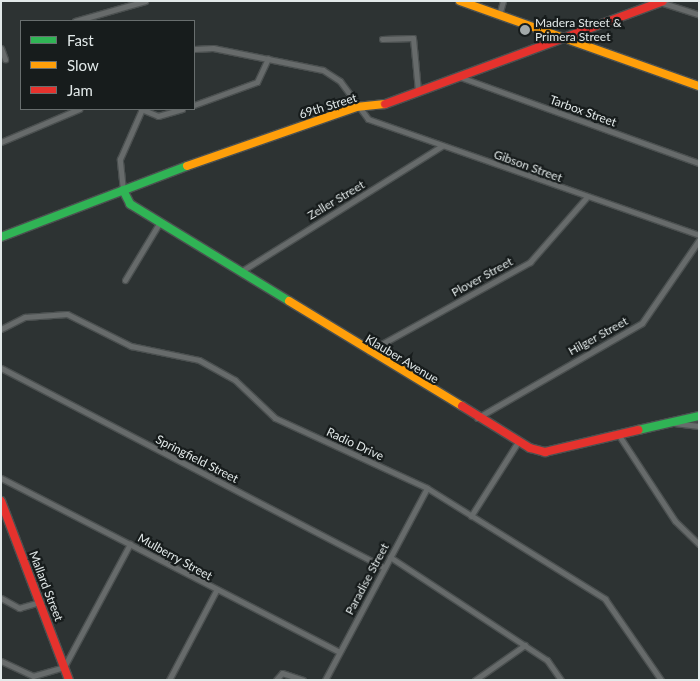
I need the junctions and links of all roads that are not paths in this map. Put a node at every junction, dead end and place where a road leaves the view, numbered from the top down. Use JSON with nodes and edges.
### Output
{"nodes":[{"id":1,"x":145,"y":1,"type":"edge"},
{"id":2,"x":460,"y":1,"type":"edge"},
{"id":3,"x":504,"y":1,"type":"edge"},
{"id":4,"x":663,"y":2,"type":"edge"},
{"id":5,"x":135,"y":3,"type":"edge"},
{"id":6,"x":499,"y":15,"type":"junction"},
{"id":7,"x":699,"y":15,"type":"edge"},
{"id":8,"x":78,"y":20,"type":"edge"},
{"id":9,"x":382,"y":38,"type":"dead end"},
{"id":10,"x":561,"y":38,"type":"junction"},
{"id":11,"x":1,"y":48,"type":"edge"},
{"id":12,"x":195,"y":49,"type":"edge"},
{"id":13,"x":268,"y":58,"type":"junction"},
{"id":14,"x":5,"y":59,"type":"dead end"},
{"id":15,"x":460,"y":78,"type":"junction"},
{"id":16,"x":699,"y":86,"type":"edge"},
{"id":17,"x":418,"y":91,"type":"junction"},
{"id":18,"x":195,"y":105,"type":"edge"},
{"id":19,"x":356,"y":106,"type":"junction"},
{"id":20,"x":77,"y":110,"type":"edge"},
{"id":21,"x":142,"y":110,"type":"edge"},
{"id":22,"x":144,"y":110,"type":"edge"},
{"id":23,"x":179,"y":110,"type":"edge"},
{"id":24,"x":1,"y":142,"type":"edge"},
{"id":25,"x":442,"y":146,"type":"junction"},
{"id":26,"x":699,"y":162,"type":"edge"},
{"id":27,"x":123,"y":190,"type":"junction"},
{"id":28,"x":586,"y":198,"type":"junction"},
{"id":29,"x":160,"y":222,"type":"junction"},
{"id":30,"x":699,"y":235,"type":"edge"},
{"id":31,"x":1,"y":238,"type":"edge"},
{"id":32,"x":699,"y":240,"type":"edge"},
{"id":33,"x":240,"y":272,"type":"junction"},
{"id":34,"x":126,"y":280,"type":"dead end"},
{"id":35,"x":1,"y":329,"type":"edge"},
{"id":36,"x":368,"y":352,"type":"junction"},
{"id":37,"x":1,"y":368,"type":"edge"},
{"id":38,"x":699,"y":416,"type":"edge"},
{"id":39,"x":476,"y":418,"type":"junction"},
{"id":40,"x":665,"y":425,"type":"junction"},
{"id":41,"x":699,"y":426,"type":"edge"},
{"id":42,"x":620,"y":436,"type":"junction"},
{"id":43,"x":518,"y":442,"type":"junction"},
{"id":44,"x":1,"y":478,"type":"edge"},
{"id":45,"x":427,"y":488,"type":"junction"},
{"id":46,"x":1,"y":501,"type":"edge"},
{"id":47,"x":471,"y":516,"type":"junction"},
{"id":48,"x":5,"y":521,"type":"edge"},
{"id":49,"x":130,"y":544,"type":"junction"},
{"id":50,"x":699,"y":544,"type":"edge"},
{"id":51,"x":390,"y":557,"type":"junction"},
{"id":52,"x":384,"y":567,"type":"junction"},
{"id":53,"x":216,"y":591,"type":"junction"},
{"id":54,"x":1,"y":598,"type":"edge"},
{"id":55,"x":40,"y":602,"type":"junction"},
{"id":56,"x":525,"y":645,"type":"junction"},
{"id":57,"x":339,"y":652,"type":"junction"},
{"id":58,"x":1,"y":661,"type":"edge"},
{"id":59,"x":64,"y":667,"type":"junction"},
{"id":60,"x":69,"y":680,"type":"edge"},
{"id":61,"x":168,"y":680,"type":"edge"},
{"id":62,"x":276,"y":680,"type":"edge"},
{"id":63,"x":303,"y":680,"type":"edge"},
{"id":64,"x":325,"y":680,"type":"edge"},
{"id":65,"x":475,"y":680,"type":"edge"},
{"id":66,"x":561,"y":680,"type":"edge"},
{"id":67,"x":660,"y":680,"type":"edge"}],
"edges":[{"from":1,"to":5,"type":"street"},
{"from":2,"to":6,"type":"street"},
{"from":3,"to":6,"type":"street"},
{"from":4,"to":7,"type":"street"},
{"from":4,"to":10,"type":"street","name":"69th Street"},
{"from":5,"to":8,"type":"street"},
{"from":6,"to":10,"type":"street"},
{"from":9,"to":17,"type":"street"},
{"from":10,"to":15,"type":"street","name":"69th Street"},
{"from":10,"to":16,"type":"street"},
{"from":11,"to":14,"type":"street"},
{"from":12,"to":13,"type":"street","name":"Gibson Street"},
{"from":13,"to":18,"type":"street"},
{"from":13,"to":19,"type":"street","name":"Gibson Street"},
{"from":15,"to":17,"type":"street","name":"69th Street"},
{"from":15,"to":26,"type":"street","name":"Tarbox Street"},
{"from":17,"to":19,"type":"street","name":"69th Street"},
{"from":19,"to":25,"type":"street","name":"Gibson Street"},
{"from":19,"to":27,"type":"street","name":"69th Street"},
{"from":20,"to":24,"type":"street"},
{"from":21,"to":27,"type":"street"},
{"from":22,"to":23,"type":"street"},
{"from":25,"to":28,"type":"street","name":"Gibson Street"},
{"from":25,"to":33,"type":"street","name":"Zeller Street"},
{"from":27,"to":29,"type":"street","name":"Klauber Avenue"},
{"from":27,"to":31,"type":"street","name":"69th Street"},
{"from":28,"to":30,"type":"street","name":"Gibson Street"},
{"from":28,"to":36,"type":"street","name":"Plover Street"},
{"from":29,"to":33,"type":"street","name":"Klauber Avenue"},
{"from":29,"to":34,"type":"street"},
{"from":32,"to":39,"type":"street","name":"Hilger Street"},
{"from":33,"to":36,"type":"street","name":"Klauber Avenue"},
{"from":35,"to":45,"type":"street","name":"Radio Drive"},
{"from":36,"to":39,"type":"street","name":"Klauber Avenue"},
{"from":37,"to":52,"type":"street","name":"Springfield Street"},
{"from":38,"to":40,"type":"street","name":"Klauber Avenue"},
{"from":39,"to":43,"type":"street","name":"Klauber Avenue"},
{"from":40,"to":41,"type":"street"},
{"from":40,"to":42,"type":"street","name":"Klauber Avenue"},
{"from":42,"to":43,"type":"street","name":"Klauber Avenue"},
{"from":42,"to":50,"type":"street"},
{"from":43,"to":47,"type":"street"},
{"from":44,"to":49,"type":"street","name":"Mulberry Street"},
{"from":45,"to":47,"type":"street","name":"Radio Drive"},
{"from":45,"to":51,"type":"street","name":"Paradise Street"},
{"from":46,"to":48,"type":"street","name":"Mallard Street"},
{"from":47,"to":67,"type":"street","name":"Radio Drive"},
{"from":48,"to":55,"type":"street","name":"Mallard Street"},
{"from":49,"to":53,"type":"street","name":"Mulberry Street"},
{"from":49,"to":59,"type":"street"},
{"from":51,"to":52,"type":"street","name":"Paradise Street"},
{"from":51,"to":56,"type":"street"},
{"from":52,"to":57,"type":"street","name":"Paradise Street"},
{"from":53,"to":57,"type":"street","name":"Mulberry Street"},
{"from":53,"to":61,"type":"street"},
{"from":54,"to":55,"type":"street"},
{"from":55,"to":59,"type":"street","name":"Mallard Street"},
{"from":56,"to":65,"type":"street"},
{"from":56,"to":66,"type":"street"},
{"from":57,"to":64,"type":"street","name":"Paradise Street"},
{"from":58,"to":59,"type":"street"},
{"from":59,"to":60,"type":"street","name":"Mallard Street"},
{"from":62,"to":63,"type":"street"}]}
